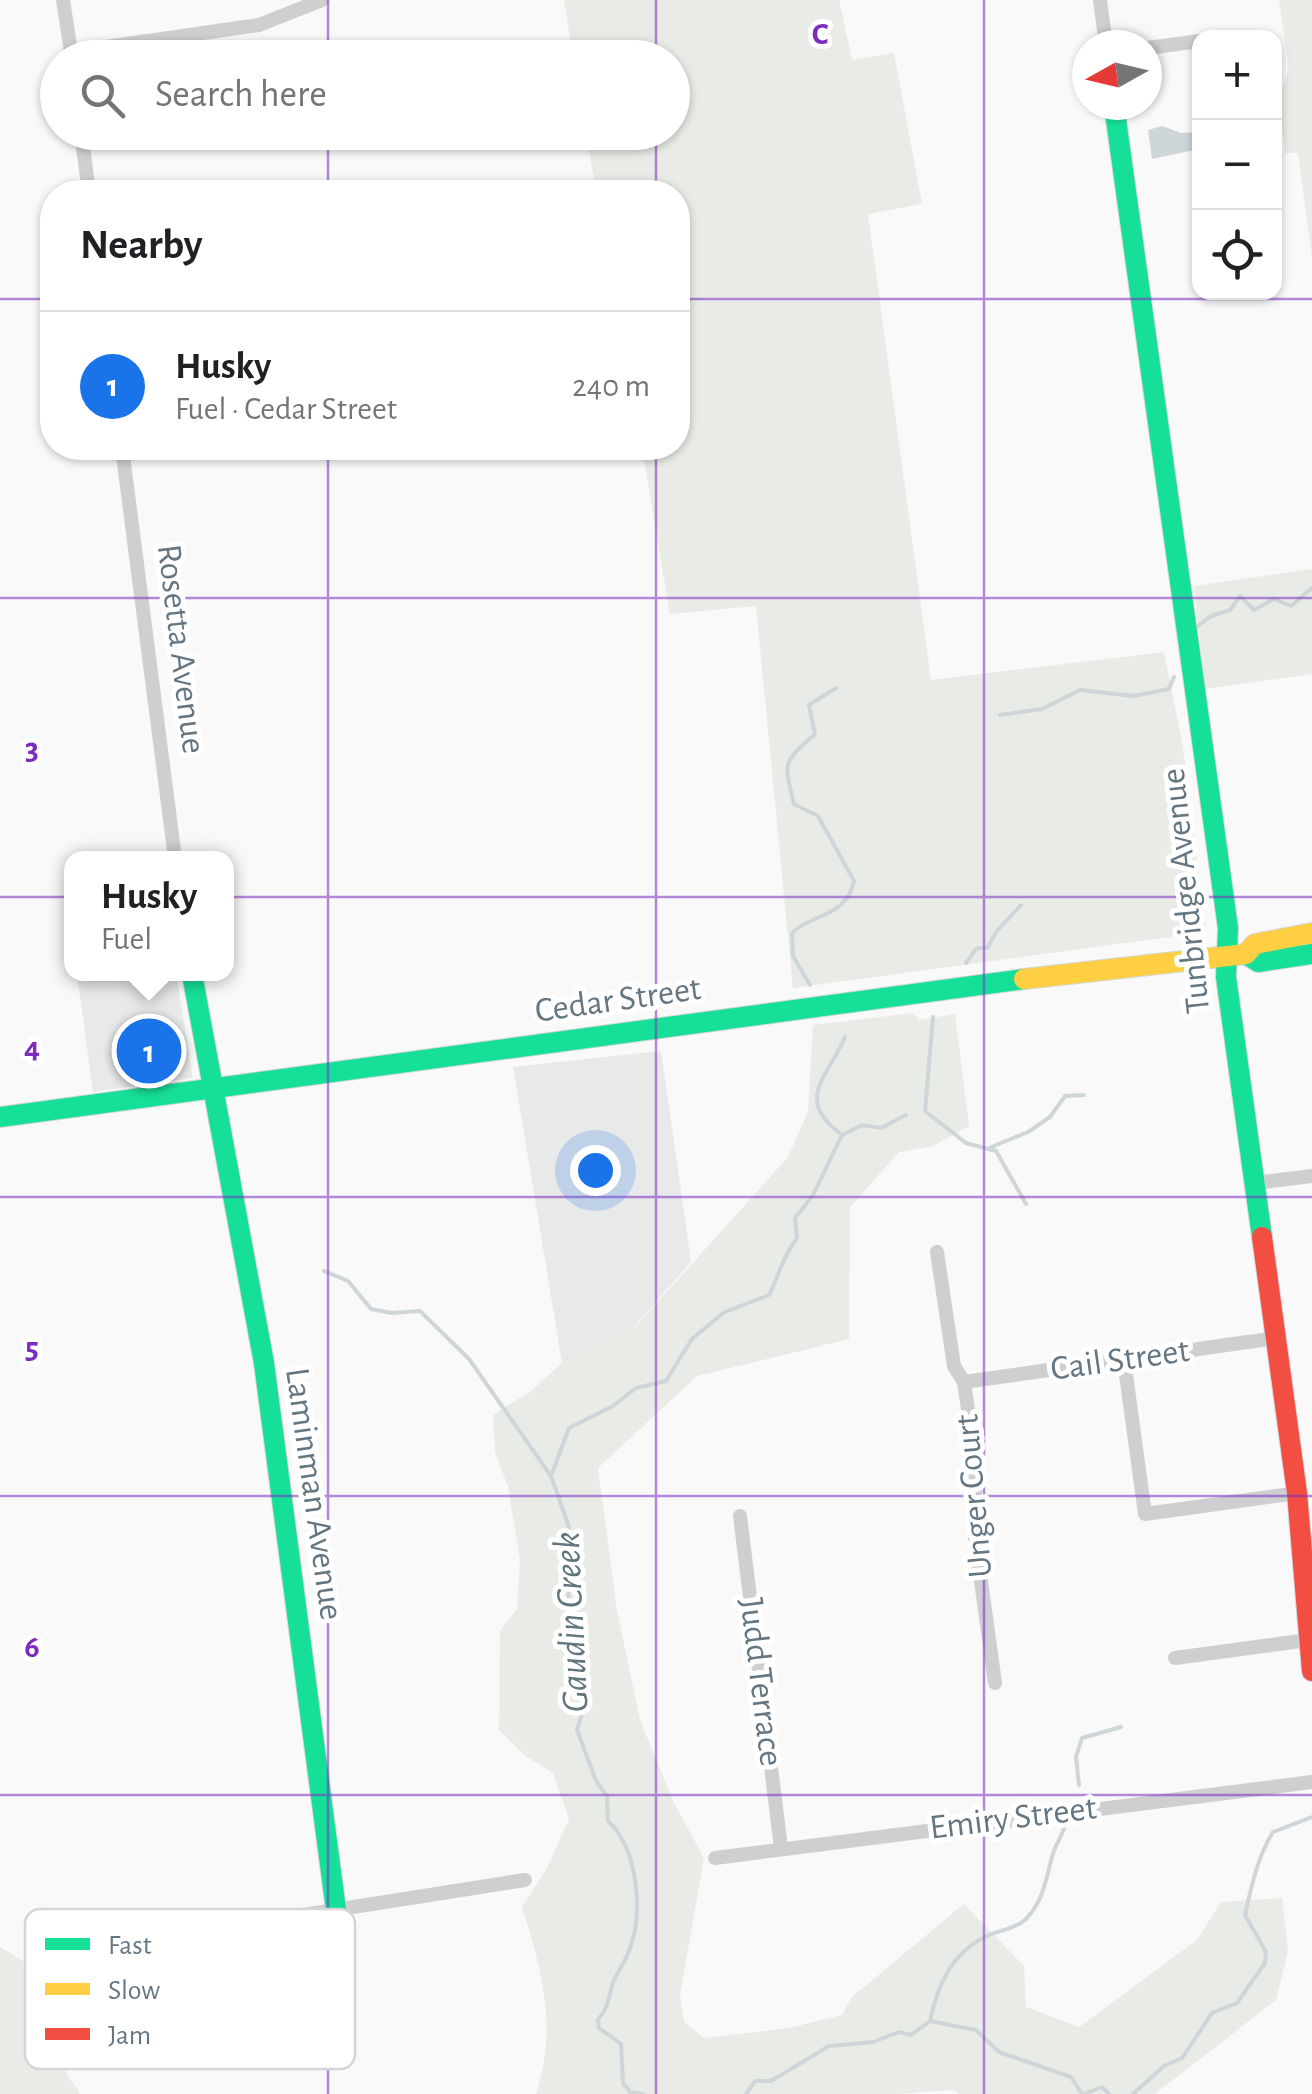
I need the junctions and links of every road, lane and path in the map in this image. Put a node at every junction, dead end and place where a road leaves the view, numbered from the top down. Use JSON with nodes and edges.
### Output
{"nodes":[{"id":1,"x":63,"y":0,"type":"edge"},
{"id":2,"x":322,"y":0,"type":"edge"},
{"id":3,"x":1100,"y":0,"type":"edge"},
{"id":4,"x":1104,"y":30,"type":"edge"},
{"id":5,"x":70,"y":40,"type":"edge"},
{"id":6,"x":166,"y":40,"type":"edge"},
{"id":7,"x":1192,"y":42,"type":"edge"},
{"id":8,"x":1162,"y":46,"type":"edge"},
{"id":9,"x":1116,"y":120,"type":"edge"},
{"id":10,"x":84,"y":150,"type":"edge"},
{"id":11,"x":88,"y":180,"type":"edge"},
{"id":12,"x":124,"y":460,"type":"edge"},
{"id":13,"x":174,"y":851,"type":"edge"},
{"id":14,"x":1312,"y":933,"type":"edge"},
{"id":15,"x":1312,"y":954,"type":"edge"},
{"id":16,"x":1238,"y":955,"type":"junction"},
{"id":17,"x":193,"y":981,"type":"edge"},
{"id":18,"x":213,"y":1088,"type":"junction"},
{"id":19,"x":0,"y":1117,"type":"edge"},
{"id":20,"x":1312,"y":1176,"type":"edge"},
{"id":21,"x":1254,"y":1183,"type":"junction"},
{"id":22,"x":937,"y":1252,"type":"dead end"},
{"id":23,"x":1276,"y":1338,"type":"junction"},
{"id":24,"x":1124,"y":1360,"type":"junction"},
{"id":25,"x":964,"y":1382,"type":"junction"},
{"id":26,"x":1297,"y":1493,"type":"junction"},
{"id":27,"x":740,"y":1516,"type":"dead end"},
{"id":28,"x":1308,"y":1604,"type":"edge"},
{"id":29,"x":1308,"y":1640,"type":"junction"},
{"id":30,"x":1176,"y":1658,"type":"dead end"},
{"id":31,"x":1312,"y":1671,"type":"edge"},
{"id":32,"x":995,"y":1683,"type":"dead end"},
{"id":33,"x":1312,"y":1782,"type":"edge"},
{"id":34,"x":781,"y":1848,"type":"junction"},
{"id":35,"x":715,"y":1858,"type":"dead end"},
{"id":36,"x":525,"y":1880,"type":"dead end"},
{"id":37,"x":336,"y":1909,"type":"edge"},
{"id":38,"x":342,"y":1909,"type":"edge"}],
"edges":[{"from":1,"to":5,"type":"street"},
{"from":2,"to":6,"type":"street"},
{"from":3,"to":4,"type":"street"},
{"from":7,"to":8,"type":"street"},
{"from":9,"to":16,"type":"street","name":"Tunbridge Avenue"},
{"from":10,"to":11,"type":"street"},
{"from":12,"to":13,"type":"street","name":"Rosetta Avenue"},
{"from":14,"to":16,"type":"street","name":"Cedar Street"},
{"from":15,"to":16,"type":"street","name":"Cedar Street"},
{"from":16,"to":18,"type":"street","name":"Cedar Street"},
{"from":16,"to":21,"type":"street","name":"Tunbridge Avenue"},
{"from":17,"to":18,"type":"street"},
{"from":18,"to":19,"type":"street","name":"Cedar Street"},
{"from":18,"to":37,"type":"street","name":"Laminman Avenue"},
{"from":20,"to":21,"type":"street"},
{"from":21,"to":23,"type":"street","name":"Tunbridge Avenue"},
{"from":22,"to":25,"type":"street","name":"Unger Court"},
{"from":23,"to":24,"type":"street","name":"Cail Street"},
{"from":23,"to":26,"type":"street","name":"Tunbridge Avenue"},
{"from":24,"to":25,"type":"street","name":"Cail Street"},
{"from":24,"to":26,"type":"street"},
{"from":25,"to":32,"type":"street","name":"Unger Court"},
{"from":26,"to":28,"type":"street","name":"Tunbridge Avenue"},
{"from":27,"to":34,"type":"street","name":"Judd Terrace"},
{"from":28,"to":29,"type":"street","name":"Tunbridge Avenue"},
{"from":29,"to":30,"type":"street"},
{"from":29,"to":31,"type":"street","name":"Tunbridge Avenue"},
{"from":33,"to":34,"type":"street","name":"Emiry Street"},
{"from":34,"to":35,"type":"street","name":"Emiry Street"},
{"from":36,"to":38,"type":"street"}]}
